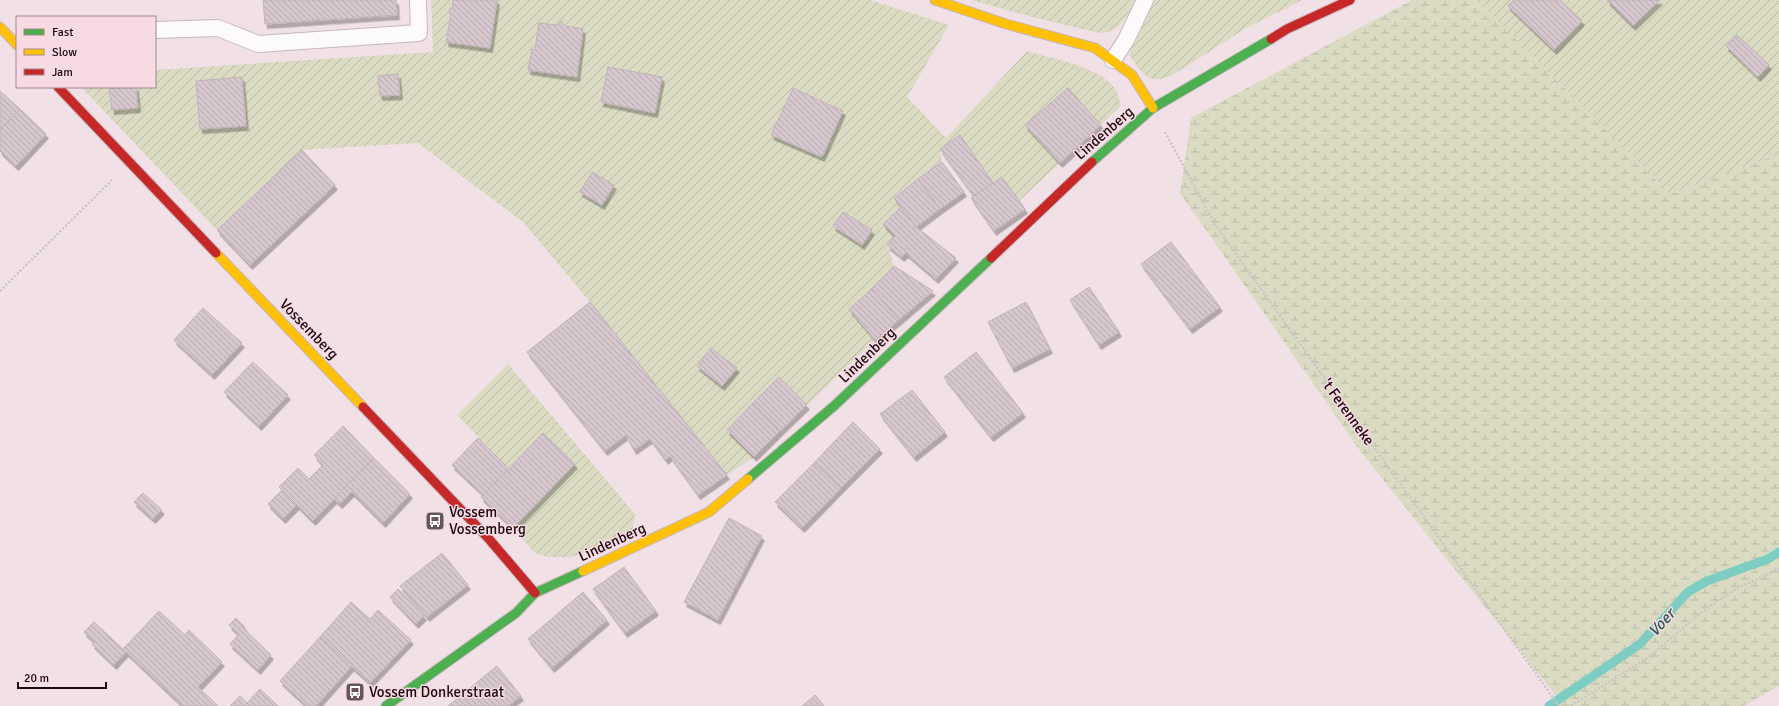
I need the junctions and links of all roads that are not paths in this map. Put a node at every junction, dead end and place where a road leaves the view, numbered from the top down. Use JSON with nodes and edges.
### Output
{"nodes":[{"id":1,"x":418,"y":0,"type":"edge"},
{"id":2,"x":935,"y":0,"type":"edge"},
{"id":3,"x":1145,"y":0,"type":"edge"},
{"id":4,"x":1350,"y":0,"type":"edge"},
{"id":5,"x":0,"y":27,"type":"edge"},
{"id":6,"x":156,"y":30,"type":"edge"},
{"id":7,"x":16,"y":44,"type":"edge"},
{"id":8,"x":1113,"y":60,"type":"junction"},
{"id":9,"x":59,"y":88,"type":"edge"},
{"id":10,"x":1153,"y":108,"type":"junction"},
{"id":11,"x":535,"y":593,"type":"junction"},
{"id":12,"x":386,"y":706,"type":"edge"}],
"edges":[{"from":1,"to":6,"type":"lane"},
{"from":2,"to":8,"type":"street"},
{"from":3,"to":8,"type":"lane"},
{"from":4,"to":10,"type":"street","name":"Lindenberg"},
{"from":5,"to":7,"type":"street"},
{"from":8,"to":10,"type":"street"},
{"from":9,"to":11,"type":"street","name":"Vossemberg"},
{"from":10,"to":11,"type":"street","name":"Lindenberg"},
{"from":11,"to":12,"type":"street","name":"Lindenberg"}]}
